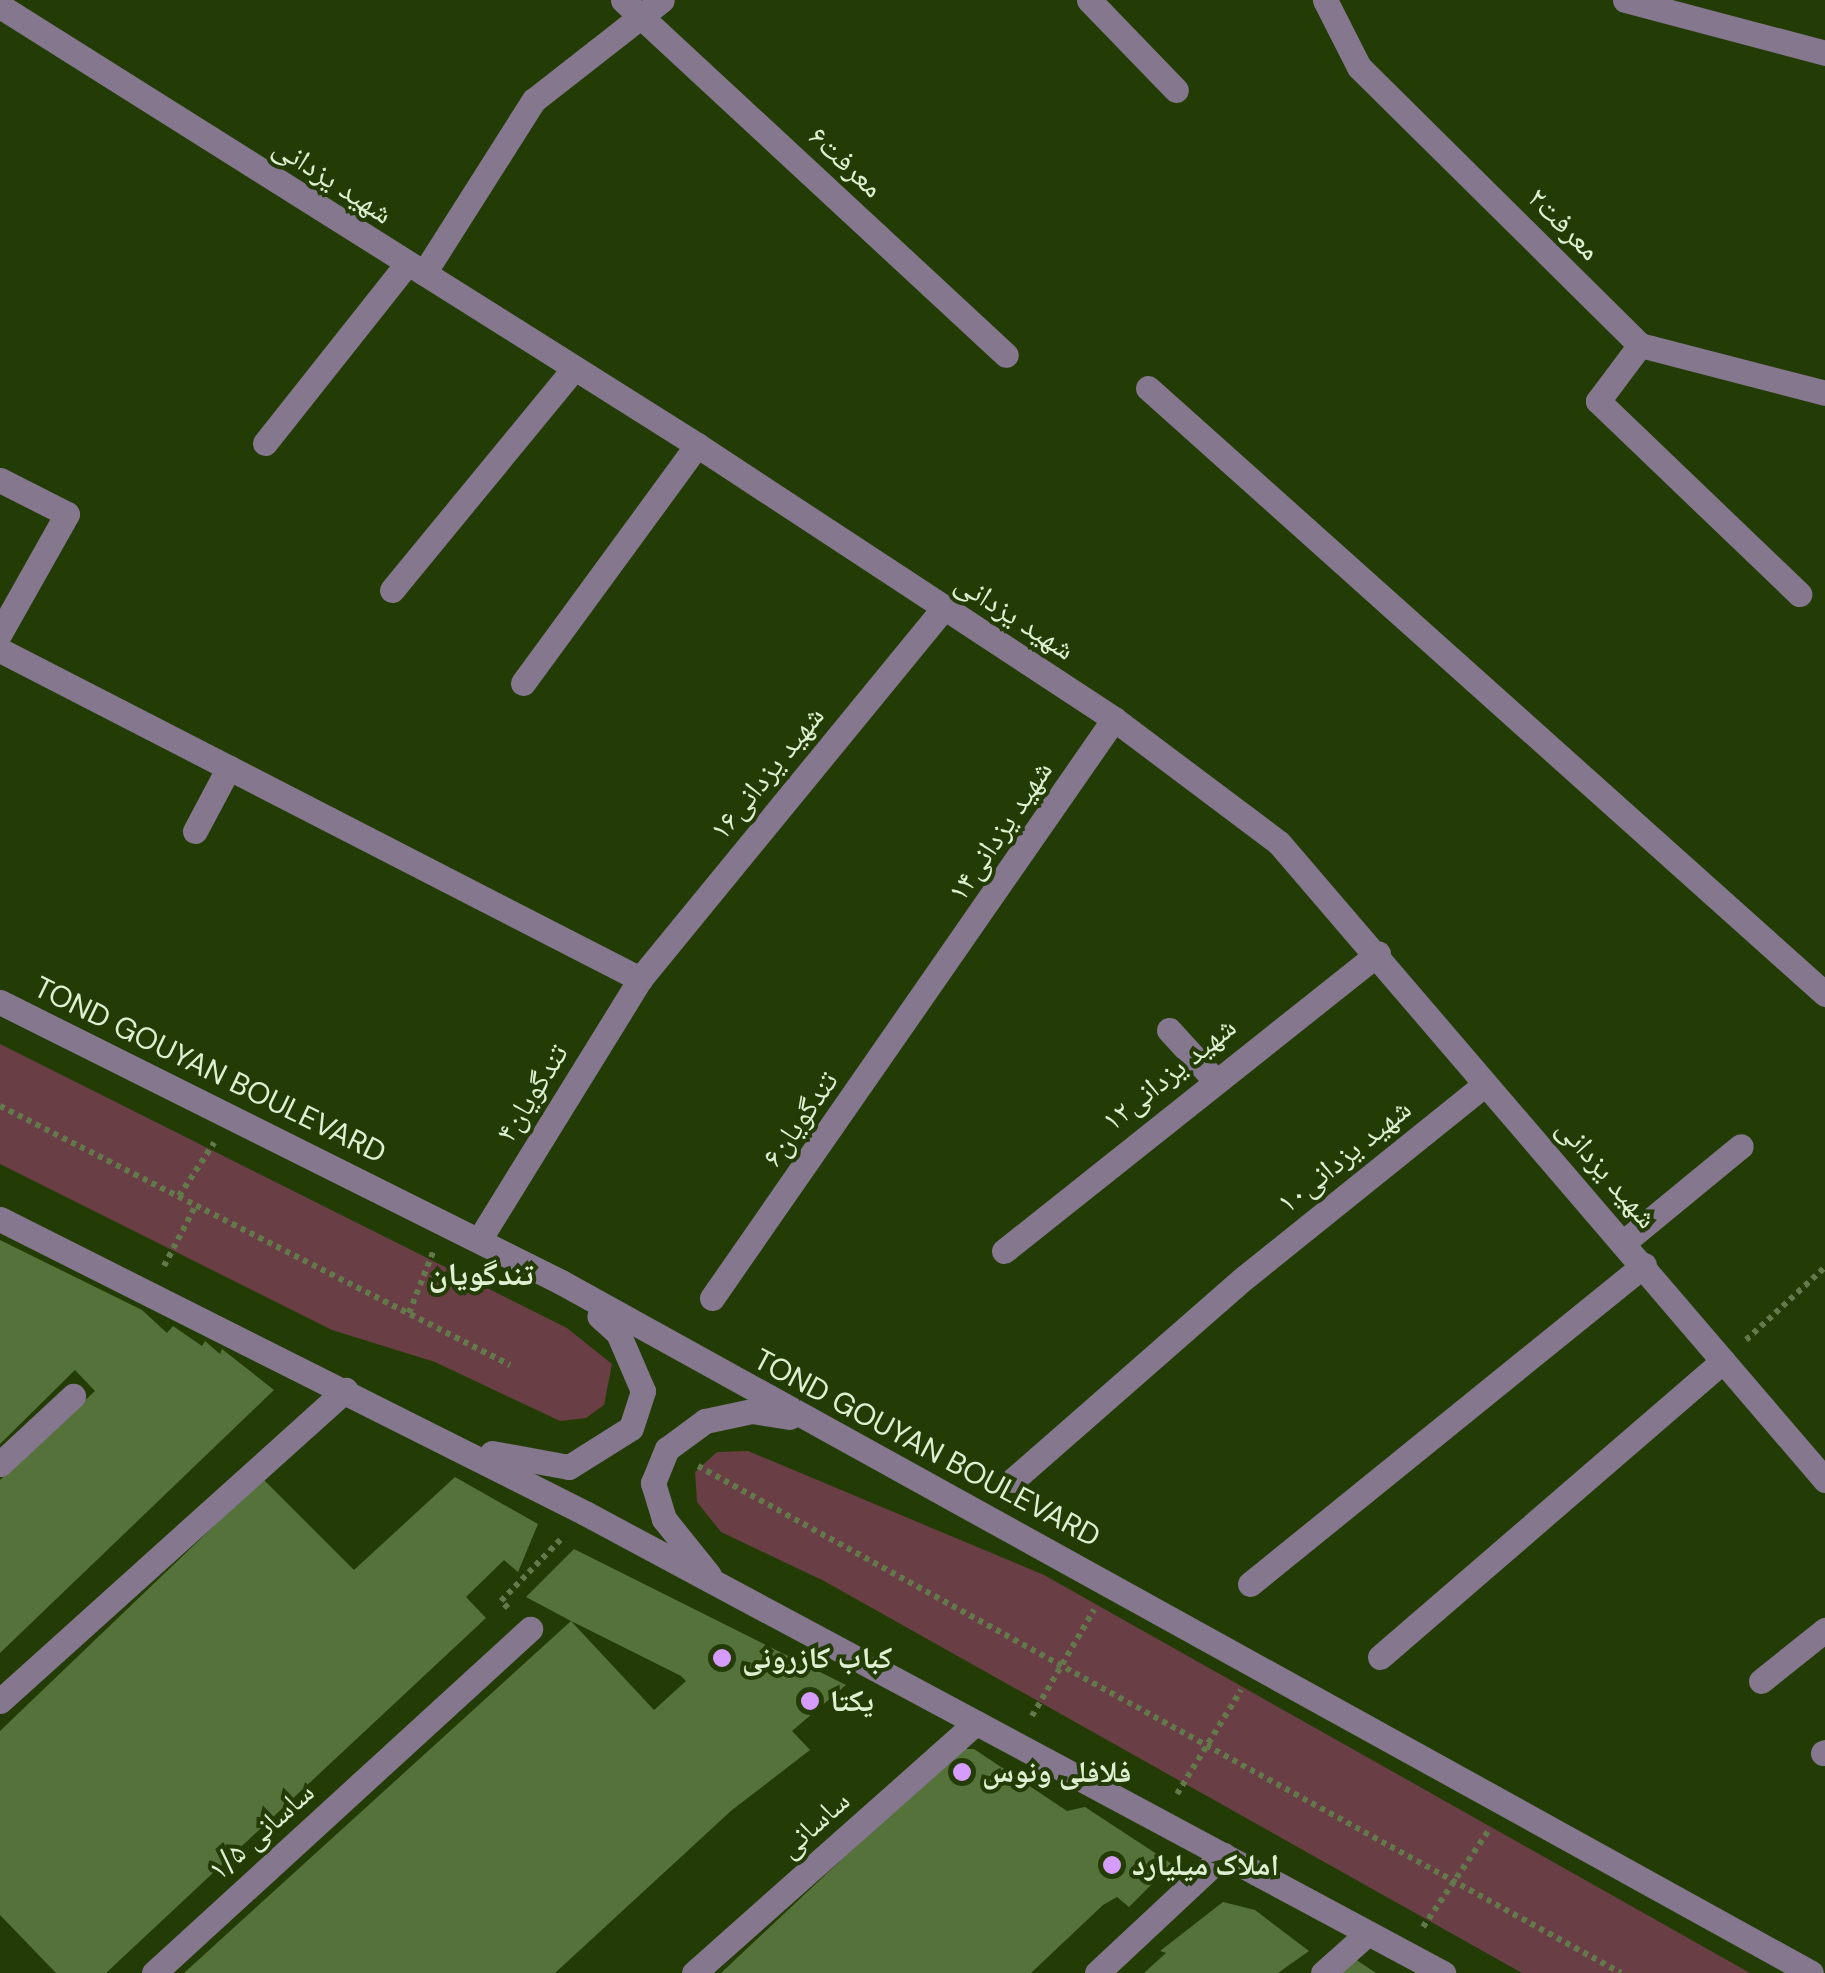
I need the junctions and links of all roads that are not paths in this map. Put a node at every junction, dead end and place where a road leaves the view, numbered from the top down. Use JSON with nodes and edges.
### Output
{"nodes":[{"id":1,"x":662,"y":0,"type":"edge"},
{"id":2,"x":1089,"y":0,"type":"edge"},
{"id":3,"x":1324,"y":0,"type":"edge"},
{"id":4,"x":1625,"y":0,"type":"edge"},
{"id":5,"x":0,"y":6,"type":"edge"},
{"id":6,"x":632,"y":8,"type":"edge"},
{"id":7,"x":1825,"y":53,"type":"edge"},
{"id":8,"x":1176,"y":90,"type":"dead end"},
{"id":9,"x":415,"y":269,"type":"junction"},
{"id":10,"x":1640,"y":345,"type":"junction"},
{"id":11,"x":1006,"y":355,"type":"dead end"},
{"id":12,"x":572,"y":371,"type":"junction"},
{"id":13,"x":1148,"y":388,"type":"dead end"},
{"id":14,"x":1825,"y":394,"type":"edge"},
{"id":15,"x":265,"y":443,"type":"dead end"},
{"id":16,"x":697,"y":445,"type":"junction"},
{"id":17,"x":0,"y":480,"type":"edge"},
{"id":18,"x":392,"y":590,"type":"dead end"},
{"id":19,"x":1799,"y":594,"type":"dead end"},
{"id":20,"x":944,"y":608,"type":"junction"},
{"id":21,"x":0,"y":633,"type":"edge"},
{"id":22,"x":0,"y":650,"type":"edge"},
{"id":23,"x":523,"y":683,"type":"dead end"},
{"id":24,"x":1114,"y":719,"type":"junction"},
{"id":25,"x":229,"y":767,"type":"junction"},
{"id":26,"x":195,"y":831,"type":"dead end"},
{"id":27,"x":1378,"y":952,"type":"junction"},
{"id":28,"x":940,"y":978,"type":"joint"},
{"id":29,"x":640,"y":979,"type":"junction"},
{"id":30,"x":1825,"y":994,"type":"edge"},
{"id":31,"x":0,"y":1002,"type":"edge"},
{"id":32,"x":1169,"y":1030,"type":"dead end"},
{"id":33,"x":1213,"y":1078,"type":"junction"},
{"id":34,"x":1485,"y":1084,"type":"junction"},
{"id":35,"x":1741,"y":1146,"type":"dead end"},
{"id":36,"x":0,"y":1219,"type":"edge"},
{"id":37,"x":480,"y":1240,"type":"junction"},
{"id":38,"x":1624,"y":1242,"type":"junction"},
{"id":39,"x":1004,"y":1251,"type":"dead end"},
{"id":40,"x":1644,"y":1265,"type":"junction"},
{"id":41,"x":561,"y":1282,"type":"junction"},
{"id":42,"x":712,"y":1298,"type":"dead end"},
{"id":43,"x":1723,"y":1361,"type":"junction"},
{"id":44,"x":346,"y":1390,"type":"junction"},
{"id":45,"x":73,"y":1396,"type":"dead end"},
{"id":46,"x":810,"y":1420,"type":"junction"},
{"id":47,"x":440,"y":1437,"type":"junction"},
{"id":48,"x":0,"y":1464,"type":"edge"},
{"id":49,"x":1014,"y":1480,"type":"dead end"},
{"id":50,"x":1825,"y":1480,"type":"edge"},
{"id":51,"x":717,"y":1584,"type":"junction"},
{"id":52,"x":1250,"y":1584,"type":"dead end"},
{"id":53,"x":530,"y":1629,"type":"road end"},
{"id":54,"x":1825,"y":1630,"type":"edge"},
{"id":55,"x":1380,"y":1657,"type":"dead end"},
{"id":56,"x":1761,"y":1681,"type":"dead end"},
{"id":57,"x":0,"y":1701,"type":"edge"},
{"id":58,"x":976,"y":1723,"type":"junction"},
{"id":59,"x":1224,"y":1856,"type":"junction"},
{"id":60,"x":1368,"y":1933,"type":"junction"},
{"id":61,"x":154,"y":1973,"type":"edge"},
{"id":62,"x":694,"y":1973,"type":"edge"},
{"id":63,"x":1097,"y":1973,"type":"edge"},
{"id":64,"x":1322,"y":1973,"type":"edge"},
{"id":65,"x":1442,"y":1973,"type":"edge"},
{"id":66,"x":1811,"y":1973,"type":"edge"}],
"edges":[{"from":1,"to":6,"type":"street"},
{"from":2,"to":8,"type":"street"},
{"from":3,"to":10,"type":"street","name":"معرفت۲"},
{"from":4,"to":7,"type":"street"},
{"from":5,"to":9,"type":"street","name":"شهید یزدانی"},
{"from":6,"to":9,"type":"street"},
{"from":6,"to":11,"type":"street","name":"معرفت۶"},
{"from":9,"to":12,"type":"street","name":"شهید یزدانی"},
{"from":9,"to":15,"type":"street"},
{"from":10,"to":14,"type":"street","name":"معرفت۲"},
{"from":10,"to":19,"type":"street"},
{"from":12,"to":16,"type":"street","name":"شهید یزدانی"},
{"from":12,"to":18,"type":"street"},
{"from":13,"to":30,"type":"street"},
{"from":16,"to":20,"type":"street","name":"شهید یزدانی"},
{"from":16,"to":23,"type":"street"},
{"from":17,"to":21,"type":"street"},
{"from":20,"to":24,"type":"street","name":"شهید یزدانی"},
{"from":20,"to":29,"type":"street","name":"شهید یزدانی۱۶"},
{"from":22,"to":25,"type":"street"},
{"from":24,"to":27,"type":"street","name":"شهید یزدانی"},
{"from":24,"to":28,"type":"street","name":"شهید یزدانی۱۴"},
{"from":25,"to":26,"type":"street"},
{"from":25,"to":29,"type":"street"},
{"from":27,"to":33,"type":"street","name":"شهید یزدانی۱۲"},
{"from":27,"to":34,"type":"street","name":"شهید یزدانی"},
{"from":28,"to":42,"type":"street","name":"۶تندگویان"},
{"from":29,"to":37,"type":"street","name":"تندگویان۴"},
{"from":31,"to":37,"type":"street","name":"TOND GOUYAN BOULEVARD"},
{"from":32,"to":33,"type":"street"},
{"from":33,"to":39,"type":"street","name":"شهید یزدانی۱۲"},
{"from":34,"to":38,"type":"street","name":"شهید یزدانی"},
{"from":34,"to":49,"type":"street","name":"شهید یزدانی۱۰"},
{"from":35,"to":38,"type":"street"},
{"from":36,"to":44,"type":"street"},
{"from":37,"to":41,"type":"street","name":"TOND GOUYAN BOULEVARD"},
{"from":38,"to":40,"type":"street","name":"شهید یزدانی"},
{"from":40,"to":43,"type":"street","name":"شهید یزدانی"},
{"from":40,"to":52,"type":"street"},
{"from":41,"to":46,"type":"street","name":"TOND GOUYAN BOULEVARD"},
{"from":41,"to":47,"type":"street"},
{"from":43,"to":50,"type":"street","name":"شهید یزدانی"},
{"from":43,"to":55,"type":"street"},
{"from":44,"to":47,"type":"street"},
{"from":44,"to":57,"type":"street"},
{"from":45,"to":48,"type":"street"},
{"from":46,"to":51,"type":"street"},
{"from":46,"to":66,"type":"street","name":"TOND GOUYAN BOULEVARD"},
{"from":47,"to":51,"type":"street"},
{"from":51,"to":58,"type":"street"},
{"from":53,"to":61,"type":"street","name":"۱/۵ ساسانی"},
{"from":54,"to":56,"type":"street"},
{"from":58,"to":59,"type":"street"},
{"from":58,"to":62,"type":"street","name":"ساسانی"},
{"from":59,"to":60,"type":"street"},
{"from":59,"to":63,"type":"street"},
{"from":60,"to":64,"type":"street"},
{"from":60,"to":65,"type":"street"}]}
